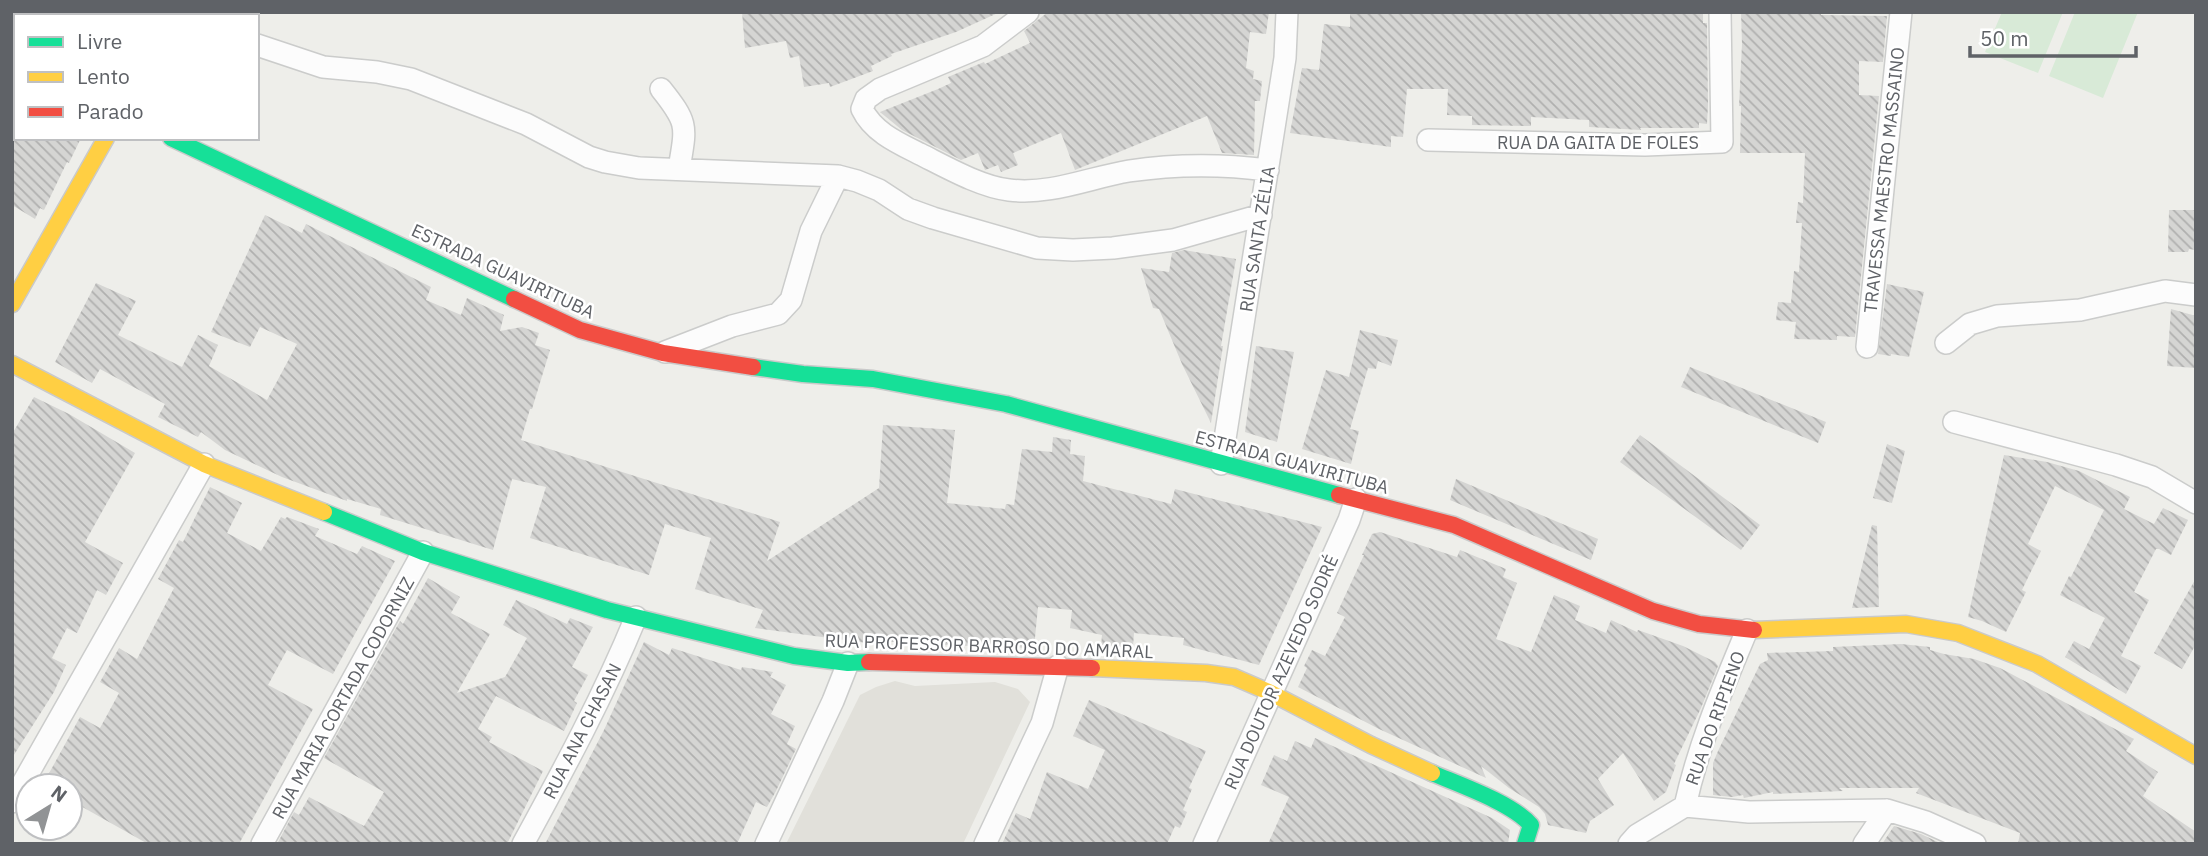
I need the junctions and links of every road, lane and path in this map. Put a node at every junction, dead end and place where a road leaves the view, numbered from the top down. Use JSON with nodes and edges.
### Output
{"nodes":[{"id":1,"x":1028,"y":12,"type":"edge"},
{"id":2,"x":1287,"y":12,"type":"edge"},
{"id":3,"x":1720,"y":12,"type":"edge"},
{"id":4,"x":1900,"y":12,"type":"edge"},
{"id":5,"x":259,"y":46,"type":"edge"},
{"id":6,"x":661,"y":89,"type":"dead end"},
{"id":7,"x":105,"y":140,"type":"edge"},
{"id":8,"x":175,"y":140,"type":"edge"},
{"id":9,"x":1428,"y":140,"type":"dead end"},
{"id":10,"x":679,"y":169,"type":"junction"},
{"id":11,"x":1268,"y":170,"type":"junction"},
{"id":12,"x":838,"y":176,"type":"junction"},
{"id":13,"x":1261,"y":215,"type":"junction"},
{"id":14,"x":2196,"y":295,"type":"edge"},
{"id":15,"x":12,"y":304,"type":"edge"},
{"id":16,"x":1946,"y":343,"type":"dead end"},
{"id":17,"x":1867,"y":347,"type":"dead end"},
{"id":18,"x":663,"y":353,"type":"junction"},
{"id":19,"x":12,"y":364,"type":"edge"},
{"id":20,"x":1954,"y":422,"type":"dead end"},
{"id":21,"x":204,"y":464,"type":"junction"},
{"id":22,"x":1221,"y":464,"type":"junction"},
{"id":23,"x":1356,"y":499,"type":"junction"},
{"id":24,"x":2196,"y":503,"type":"edge"},
{"id":25,"x":423,"y":552,"type":"junction"},
{"id":26,"x":636,"y":617,"type":"junction"},
{"id":27,"x":1747,"y":630,"type":"junction"},
{"id":28,"x":848,"y":663,"type":"junction"},
{"id":29,"x":1058,"y":666,"type":"junction"},
{"id":30,"x":1271,"y":693,"type":"junction"},
{"id":31,"x":2196,"y":756,"type":"edge"},
{"id":32,"x":12,"y":803,"type":"edge"},
{"id":33,"x":1685,"y":806,"type":"junction"},
{"id":34,"x":1886,"y":810,"type":"junction"},
{"id":35,"x":262,"y":844,"type":"edge"},
{"id":36,"x":523,"y":844,"type":"edge"},
{"id":37,"x":766,"y":844,"type":"edge"},
{"id":38,"x":985,"y":844,"type":"edge"},
{"id":39,"x":1204,"y":844,"type":"edge"},
{"id":40,"x":1525,"y":844,"type":"edge"},
{"id":41,"x":1629,"y":844,"type":"edge"},
{"id":42,"x":1864,"y":844,"type":"edge"},
{"id":43,"x":1975,"y":844,"type":"edge"}],
"edges":[{"from":1,"to":11,"type":"street"},
{"from":2,"to":11,"type":"street","name":"RUA SANTA ZÉLIA"},
{"from":3,"to":9,"type":"street","name":"RUA DA GAITA DE FOLES"},
{"from":4,"to":17,"type":"street","name":"TRAVESSA MAESTRO MASSAINO"},
{"from":5,"to":10,"type":"street"},
{"from":6,"to":10,"type":"street"},
{"from":7,"to":15,"type":"street"},
{"from":8,"to":18,"type":"street","name":"ESTRADA GUAVIRITUBA"},
{"from":10,"to":12,"type":"street"},
{"from":11,"to":13,"type":"street","name":"RUA SANTA ZÉLIA"},
{"from":12,"to":13,"type":"street"},
{"from":12,"to":18,"type":"street"},
{"from":13,"to":22,"type":"street","name":"RUA SANTA ZÉLIA"},
{"from":14,"to":16,"type":"street"},
{"from":18,"to":22,"type":"street","name":"ESTRADA GUAVIRITUBA"},
{"from":19,"to":21,"type":"street","name":"RUA PROFESSOR BARROSO DO AMARAL"},
{"from":20,"to":24,"type":"street"},
{"from":21,"to":25,"type":"street","name":"RUA PROFESSOR BARROSO DO AMARAL"},
{"from":21,"to":32,"type":"street"},
{"from":22,"to":23,"type":"street","name":"ESTRADA GUAVIRITUBA"},
{"from":23,"to":27,"type":"street","name":"ESTRADA GUAVIRITUBA"},
{"from":23,"to":30,"type":"street","name":"RUA DOUTOR AZEVEDO SODRÉ"},
{"from":25,"to":26,"type":"street","name":"RUA PROFESSOR BARROSO DO AMARAL"},
{"from":25,"to":35,"type":"street","name":"RUA MARIA CORTADA CODORNIZ"},
{"from":26,"to":28,"type":"street","name":"RUA PROFESSOR BARROSO DO AMARAL"},
{"from":26,"to":36,"type":"street","name":"RUA ANA CHASAN"},
{"from":27,"to":31,"type":"street","name":"ESTRADA GUAVIRITUBA"},
{"from":27,"to":33,"type":"street","name":"RUA DO RIPIENO"},
{"from":28,"to":29,"type":"street","name":"RUA PROFESSOR BARROSO DO AMARAL"},
{"from":28,"to":37,"type":"street"},
{"from":29,"to":30,"type":"street","name":"RUA PROFESSOR BARROSO DO AMARAL"},
{"from":29,"to":38,"type":"street"},
{"from":30,"to":39,"type":"street","name":"RUA DOUTOR AZEVEDO SODRÉ"},
{"from":30,"to":40,"type":"street","name":"RUA PROFESSOR BARROSO DO AMARAL"},
{"from":33,"to":34,"type":"street"},
{"from":33,"to":41,"type":"street"},
{"from":34,"to":42,"type":"street"},
{"from":34,"to":43,"type":"street"}]}
